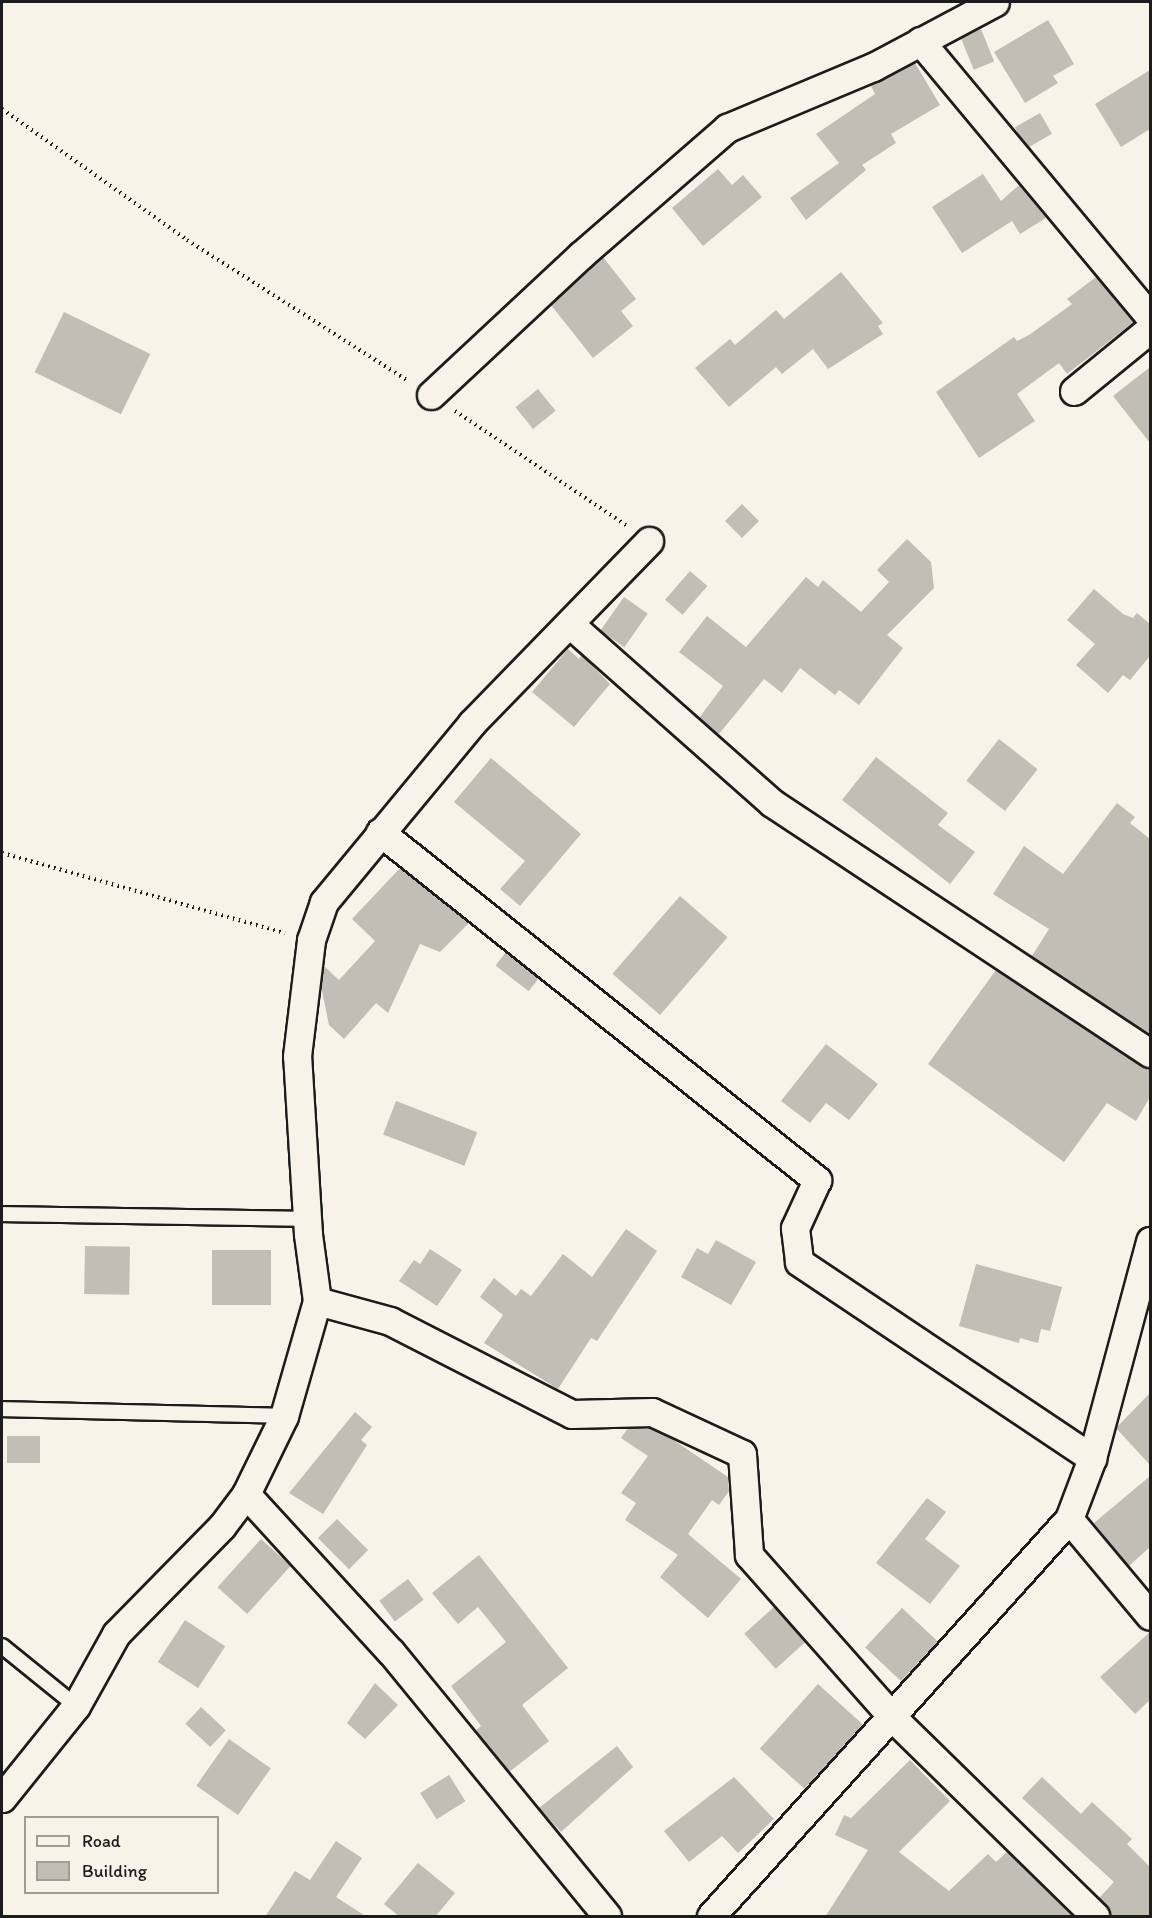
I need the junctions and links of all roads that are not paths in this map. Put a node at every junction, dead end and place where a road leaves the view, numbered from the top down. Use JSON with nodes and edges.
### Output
{"nodes":[{"id":1,"x":996,"y":2,"type":"edge"},
{"id":2,"x":920,"y":41,"type":"junction"},
{"id":3,"x":1150,"y":317,"type":"edge"},
{"id":4,"x":1150,"y":329,"type":"edge"},
{"id":5,"x":1074,"y":392,"type":"dead end"},
{"id":6,"x":431,"y":395,"type":"road end"},
{"id":7,"x":649,"y":541,"type":"road end"},
{"id":8,"x":571,"y":625,"type":"junction"},
{"id":9,"x":380,"y":832,"type":"junction"},
{"id":10,"x":1150,"y":1053,"type":"edge"},
{"id":11,"x":2,"y":1214,"type":"edge"},
{"id":12,"x":307,"y":1219,"type":"junction"},
{"id":13,"x":1150,"y":1241,"type":"edge"},
{"id":14,"x":318,"y":1301,"type":"junction"},
{"id":15,"x":2,"y":1409,"type":"edge"},
{"id":16,"x":284,"y":1416,"type":"junction"},
{"id":17,"x":1092,"y":1458,"type":"junction"},
{"id":18,"x":246,"y":1494,"type":"junction"},
{"id":19,"x":1069,"y":1519,"type":"junction"},
{"id":20,"x":1150,"y":1616,"type":"edge"},
{"id":21,"x":2,"y":1646,"type":"edge"},
{"id":22,"x":76,"y":1706,"type":"junction"},
{"id":23,"x":893,"y":1718,"type":"junction"},
{"id":24,"x":2,"y":1798,"type":"edge"},
{"id":25,"x":607,"y":1917,"type":"edge"},
{"id":26,"x":711,"y":1917,"type":"edge"},
{"id":27,"x":1095,"y":1917,"type":"edge"}],
"edges":[{"from":1,"to":2,"type":"street"},
{"from":2,"to":3,"type":"street"},
{"from":2,"to":6,"type":"street"},
{"from":4,"to":5,"type":"street"},
{"from":7,"to":8,"type":"street"},
{"from":8,"to":9,"type":"street"},
{"from":8,"to":10,"type":"street"},
{"from":9,"to":12,"type":"street"},
{"from":9,"to":17,"type":"street"},
{"from":11,"to":12,"type":"lane"},
{"from":12,"to":14,"type":"street"},
{"from":13,"to":17,"type":"street"},
{"from":14,"to":16,"type":"street"},
{"from":14,"to":23,"type":"street"},
{"from":15,"to":16,"type":"lane"},
{"from":16,"to":18,"type":"street"},
{"from":17,"to":19,"type":"street"},
{"from":18,"to":22,"type":"street"},
{"from":18,"to":25,"type":"street"},
{"from":19,"to":20,"type":"street"},
{"from":19,"to":23,"type":"street"},
{"from":21,"to":22,"type":"lane"},
{"from":22,"to":24,"type":"street"},
{"from":23,"to":26,"type":"street"},
{"from":23,"to":27,"type":"street"}]}
